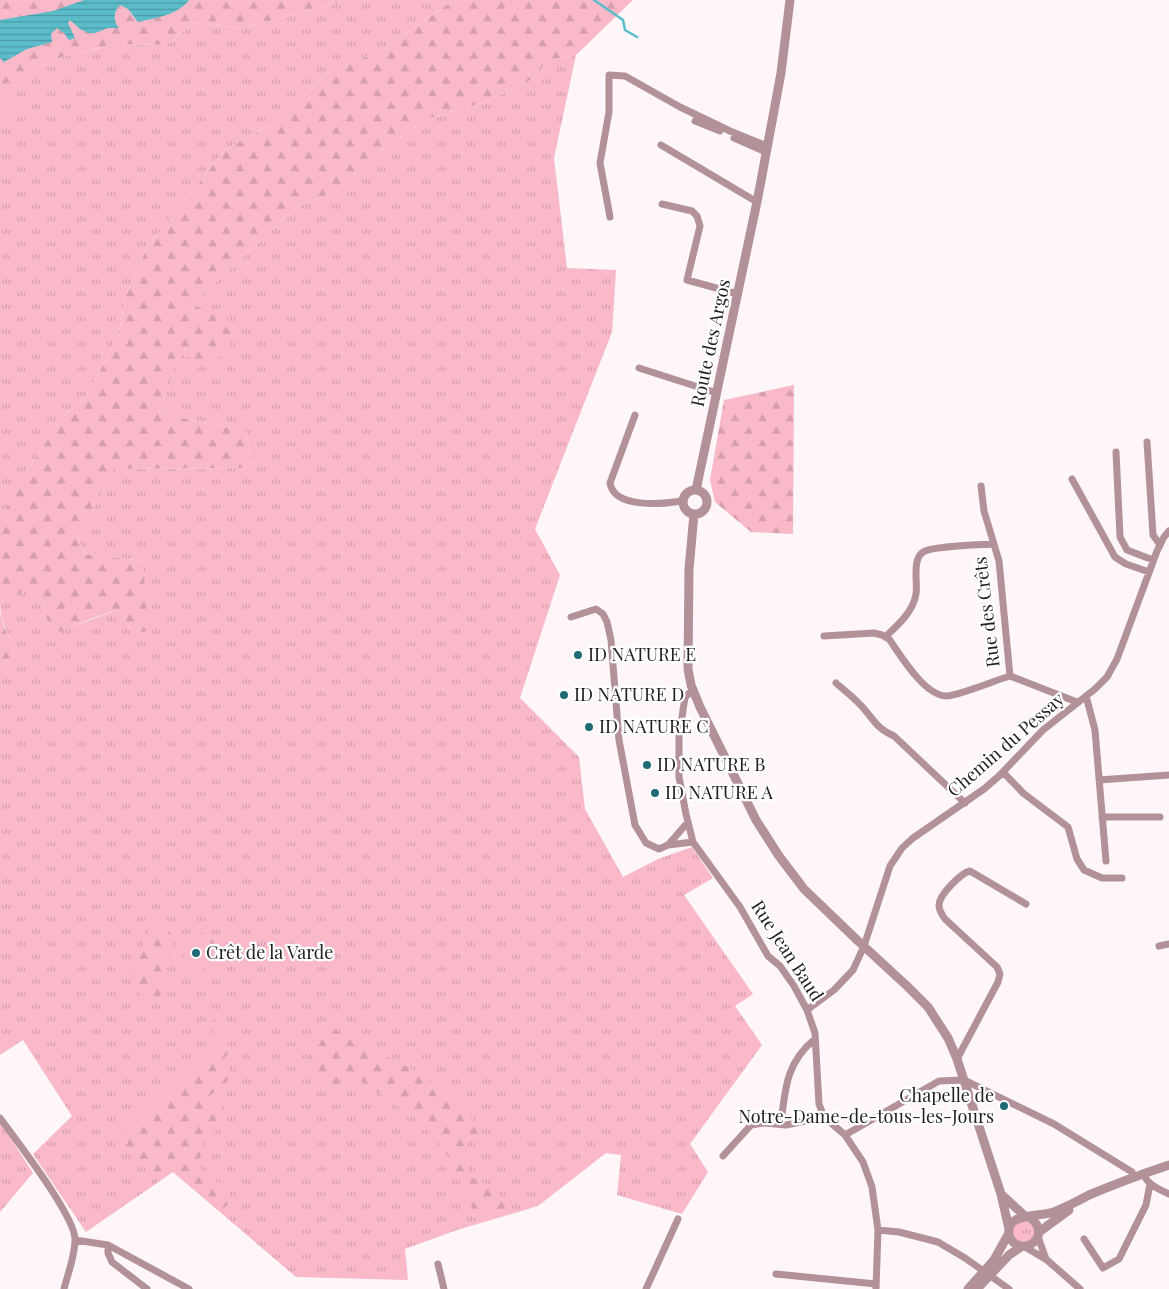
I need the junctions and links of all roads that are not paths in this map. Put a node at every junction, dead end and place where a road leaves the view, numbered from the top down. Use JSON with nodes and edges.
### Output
{"nodes":[{"id":1,"x":790,"y":0,"type":"edge"},
{"id":2,"x":695,"y":121,"type":"dead end"},
{"id":3,"x":661,"y":145,"type":"dead end"},
{"id":4,"x":767,"y":149,"type":"junction"},
{"id":5,"x":756,"y":202,"type":"junction"},
{"id":6,"x":662,"y":204,"type":"dead end"},
{"id":7,"x":610,"y":217,"type":"dead end"},
{"id":8,"x":738,"y":294,"type":"junction"},
{"id":9,"x":640,"y":368,"type":"dead end"},
{"id":10,"x":717,"y":394,"type":"junction"},
{"id":11,"x":635,"y":415,"type":"dead end"},
{"id":12,"x":1148,"y":442,"type":"dead end"},
{"id":13,"x":1116,"y":452,"type":"dead end"},
{"id":14,"x":1072,"y":479,"type":"dead end"},
{"id":15,"x":981,"y":486,"type":"dead end"},
{"id":16,"x":696,"y":490,"type":"junction"},
{"id":17,"x":682,"y":501,"type":"junction"},
{"id":18,"x":694,"y":514,"type":"junction"},
{"id":19,"x":1169,"y":531,"type":"edge"},
{"id":20,"x":994,"y":544,"type":"junction"},
{"id":21,"x":1160,"y":545,"type":"junction"},
{"id":22,"x":1153,"y":560,"type":"junction"},
{"id":23,"x":1149,"y":572,"type":"junction"},
{"id":24,"x":572,"y":617,"type":"dead end"},
{"id":25,"x":824,"y":636,"type":"dead end"},
{"id":26,"x":885,"y":637,"type":"junction"},
{"id":27,"x":1010,"y":676,"type":"junction"},
{"id":28,"x":836,"y":682,"type":"dead end"},
{"id":29,"x":692,"y":690,"type":"junction"},
{"id":30,"x":1086,"y":696,"type":"junction"},
{"id":31,"x":1077,"y":702,"type":"junction"},
{"id":32,"x":1003,"y":772,"type":"junction"},
{"id":33,"x":1169,"y":775,"type":"edge"},
{"id":34,"x":1099,"y":780,"type":"junction"},
{"id":35,"x":965,"y":802,"type":"junction"},
{"id":36,"x":1102,"y":817,"type":"junction"},
{"id":37,"x":1160,"y":817,"type":"dead end"},
{"id":38,"x":688,"y":822,"type":"junction"},
{"id":39,"x":693,"y":842,"type":"junction"},
{"id":40,"x":668,"y":845,"type":"junction"},
{"id":41,"x":1106,"y":861,"type":"dead end"},
{"id":42,"x":1122,"y":878,"type":"dead end"},
{"id":43,"x":1026,"y":904,"type":"dead end"},
{"id":44,"x":1169,"y":944,"type":"edge"},
{"id":45,"x":864,"y":946,"type":"junction"},
{"id":46,"x":1159,"y":946,"type":"dead end"},
{"id":47,"x":807,"y":1010,"type":"junction"},
{"id":48,"x":815,"y":1038,"type":"junction"},
{"id":49,"x":958,"y":1059,"type":"junction"},
{"id":50,"x":964,"y":1080,"type":"junction"},
{"id":51,"x":824,"y":1117,"type":"junction"},
{"id":52,"x":0,"y":1118,"type":"edge"},
{"id":53,"x":781,"y":1124,"type":"junction"},
{"id":54,"x":846,"y":1135,"type":"junction"},
{"id":55,"x":723,"y":1156,"type":"dead end"},
{"id":56,"x":1169,"y":1165,"type":"edge"},
{"id":57,"x":1144,"y":1174,"type":"junction"},
{"id":58,"x":1134,"y":1177,"type":"junction"},
{"id":59,"x":1150,"y":1184,"type":"junction"},
{"id":60,"x":1002,"y":1194,"type":"junction"},
{"id":61,"x":1169,"y":1194,"type":"edge"},
{"id":62,"x":1090,"y":1195,"type":"junction"},
{"id":63,"x":1027,"y":1217,"type":"junction"},
{"id":64,"x":678,"y":1219,"type":"dead end"},
{"id":65,"x":878,"y":1230,"type":"junction"},
{"id":66,"x":1009,"y":1231,"type":"junction"},
{"id":67,"x":1039,"y":1235,"type":"junction"},
{"id":68,"x":1084,"y":1239,"type":"dead end"},
{"id":69,"x":75,"y":1240,"type":"junction"},
{"id":70,"x":108,"y":1245,"type":"junction"},
{"id":71,"x":1023,"y":1247,"type":"junction"},
{"id":72,"x":1047,"y":1260,"type":"junction"},
{"id":73,"x":438,"y":1264,"type":"dead end"},
{"id":74,"x":776,"y":1274,"type":"dead end"},
{"id":75,"x":986,"y":1274,"type":"junction"},
{"id":76,"x":876,"y":1286,"type":"edge"},
{"id":77,"x":64,"y":1289,"type":"edge"},
{"id":78,"x":147,"y":1289,"type":"edge"},
{"id":79,"x":189,"y":1289,"type":"edge"},
{"id":80,"x":444,"y":1289,"type":"edge"},
{"id":81,"x":646,"y":1289,"type":"edge"},
{"id":82,"x":968,"y":1289,"type":"edge"},
{"id":83,"x":977,"y":1289,"type":"edge"},
{"id":84,"x":1009,"y":1289,"type":"edge"},
{"id":85,"x":1080,"y":1289,"type":"edge"}],
"edges":[{"from":1,"to":4,"type":"street","name":"Route des Argos"},
{"from":2,"to":4,"type":"street"},
{"from":3,"to":5,"type":"street"},
{"from":4,"to":5,"type":"street","name":"Route des Argos"},
{"from":4,"to":7,"type":"street"},
{"from":5,"to":8,"type":"street","name":"Route des Argos"},
{"from":6,"to":8,"type":"street"},
{"from":8,"to":10,"type":"street","name":"Route des Argos"},
{"from":9,"to":10,"type":"street"},
{"from":10,"to":16,"type":"street","name":"Route des Argos"},
{"from":11,"to":17,"type":"street"},
{"from":12,"to":21,"type":"street"},
{"from":13,"to":22,"type":"street"},
{"from":14,"to":23,"type":"street"},
{"from":15,"to":20,"type":"street","name":"Rue des Crêts"},
{"from":16,"to":17,"type":"street"},
{"from":16,"to":18,"type":"street"},
{"from":17,"to":18,"type":"street"},
{"from":18,"to":29,"type":"street"},
{"from":19,"to":21,"type":"street","name":"Chemin du Pessay"},
{"from":20,"to":26,"type":"street"},
{"from":20,"to":27,"type":"street","name":"Rue des Crêts"},
{"from":21,"to":22,"type":"street","name":"Chemin du Pessay"},
{"from":22,"to":23,"type":"street","name":"Chemin du Pessay"},
{"from":23,"to":30,"type":"street","name":"Chemin du Pessay"},
{"from":24,"to":40,"type":"street"},
{"from":25,"to":26,"type":"street"},
{"from":26,"to":27,"type":"street"},
{"from":27,"to":31,"type":"street"},
{"from":28,"to":35,"type":"street"},
{"from":29,"to":38,"type":"street","name":"Rue Jean Baud"},
{"from":29,"to":45,"type":"street"},
{"from":30,"to":31,"type":"street","name":"Chemin du Pessay"},
{"from":30,"to":34,"type":"street"},
{"from":31,"to":32,"type":"street","name":"Chemin du Pessay"},
{"from":32,"to":35,"type":"street","name":"Chemin du Pessay"},
{"from":32,"to":42,"type":"street"},
{"from":33,"to":34,"type":"street"},
{"from":34,"to":36,"type":"street"},
{"from":35,"to":45,"type":"street","name":"Chemin du Pessay"},
{"from":36,"to":37,"type":"street"},
{"from":36,"to":41,"type":"street"},
{"from":38,"to":39,"type":"street","name":"Rue Jean Baud"},
{"from":38,"to":40,"type":"street"},
{"from":39,"to":40,"type":"street"},
{"from":39,"to":47,"type":"street","name":"Rue Jean Baud"},
{"from":43,"to":49,"type":"street"},
{"from":44,"to":46,"type":"street"},
{"from":45,"to":47,"type":"street","name":"Chemin du Pessay"},
{"from":45,"to":49,"type":"street"},
{"from":47,"to":48,"type":"street","name":"Rue Jean Baud"},
{"from":48,"to":51,"type":"street","name":"Rue Jean Baud"},
{"from":48,"to":53,"type":"street"},
{"from":49,"to":50,"type":"street"},
{"from":50,"to":54,"type":"street"},
{"from":50,"to":58,"type":"street"},
{"from":50,"to":60,"type":"street"},
{"from":51,"to":53,"type":"street"},
{"from":51,"to":54,"type":"street"},
{"from":52,"to":69,"type":"street"},
{"from":53,"to":55,"type":"street"},
{"from":54,"to":65,"type":"street"},
{"from":56,"to":57,"type":"street"},
{"from":57,"to":58,"type":"street"},
{"from":57,"to":59,"type":"street"},
{"from":58,"to":62,"type":"street"},
{"from":59,"to":61,"type":"street"},
{"from":59,"to":68,"type":"street"},
{"from":60,"to":63,"type":"street"},
{"from":60,"to":66,"type":"street"},
{"from":62,"to":63,"type":"street"},
{"from":62,"to":67,"type":"street"},
{"from":63,"to":66,"type":"street"},
{"from":63,"to":67,"type":"street"},
{"from":64,"to":81,"type":"street"},
{"from":65,"to":75,"type":"street"},
{"from":65,"to":76,"type":"street"},
{"from":66,"to":71,"type":"street"},
{"from":66,"to":75,"type":"street"},
{"from":67,"to":71,"type":"street"},
{"from":67,"to":72,"type":"street"},
{"from":69,"to":70,"type":"street"},
{"from":69,"to":77,"type":"street"},
{"from":70,"to":78,"type":"street"},
{"from":70,"to":79,"type":"street"},
{"from":71,"to":72,"type":"street"},
{"from":71,"to":75,"type":"street"},
{"from":72,"to":85,"type":"street"},
{"from":73,"to":80,"type":"street"},
{"from":74,"to":76,"type":"street"},
{"from":75,"to":82,"type":"street"},
{"from":75,"to":83,"type":"street"},
{"from":75,"to":84,"type":"street"}]}
